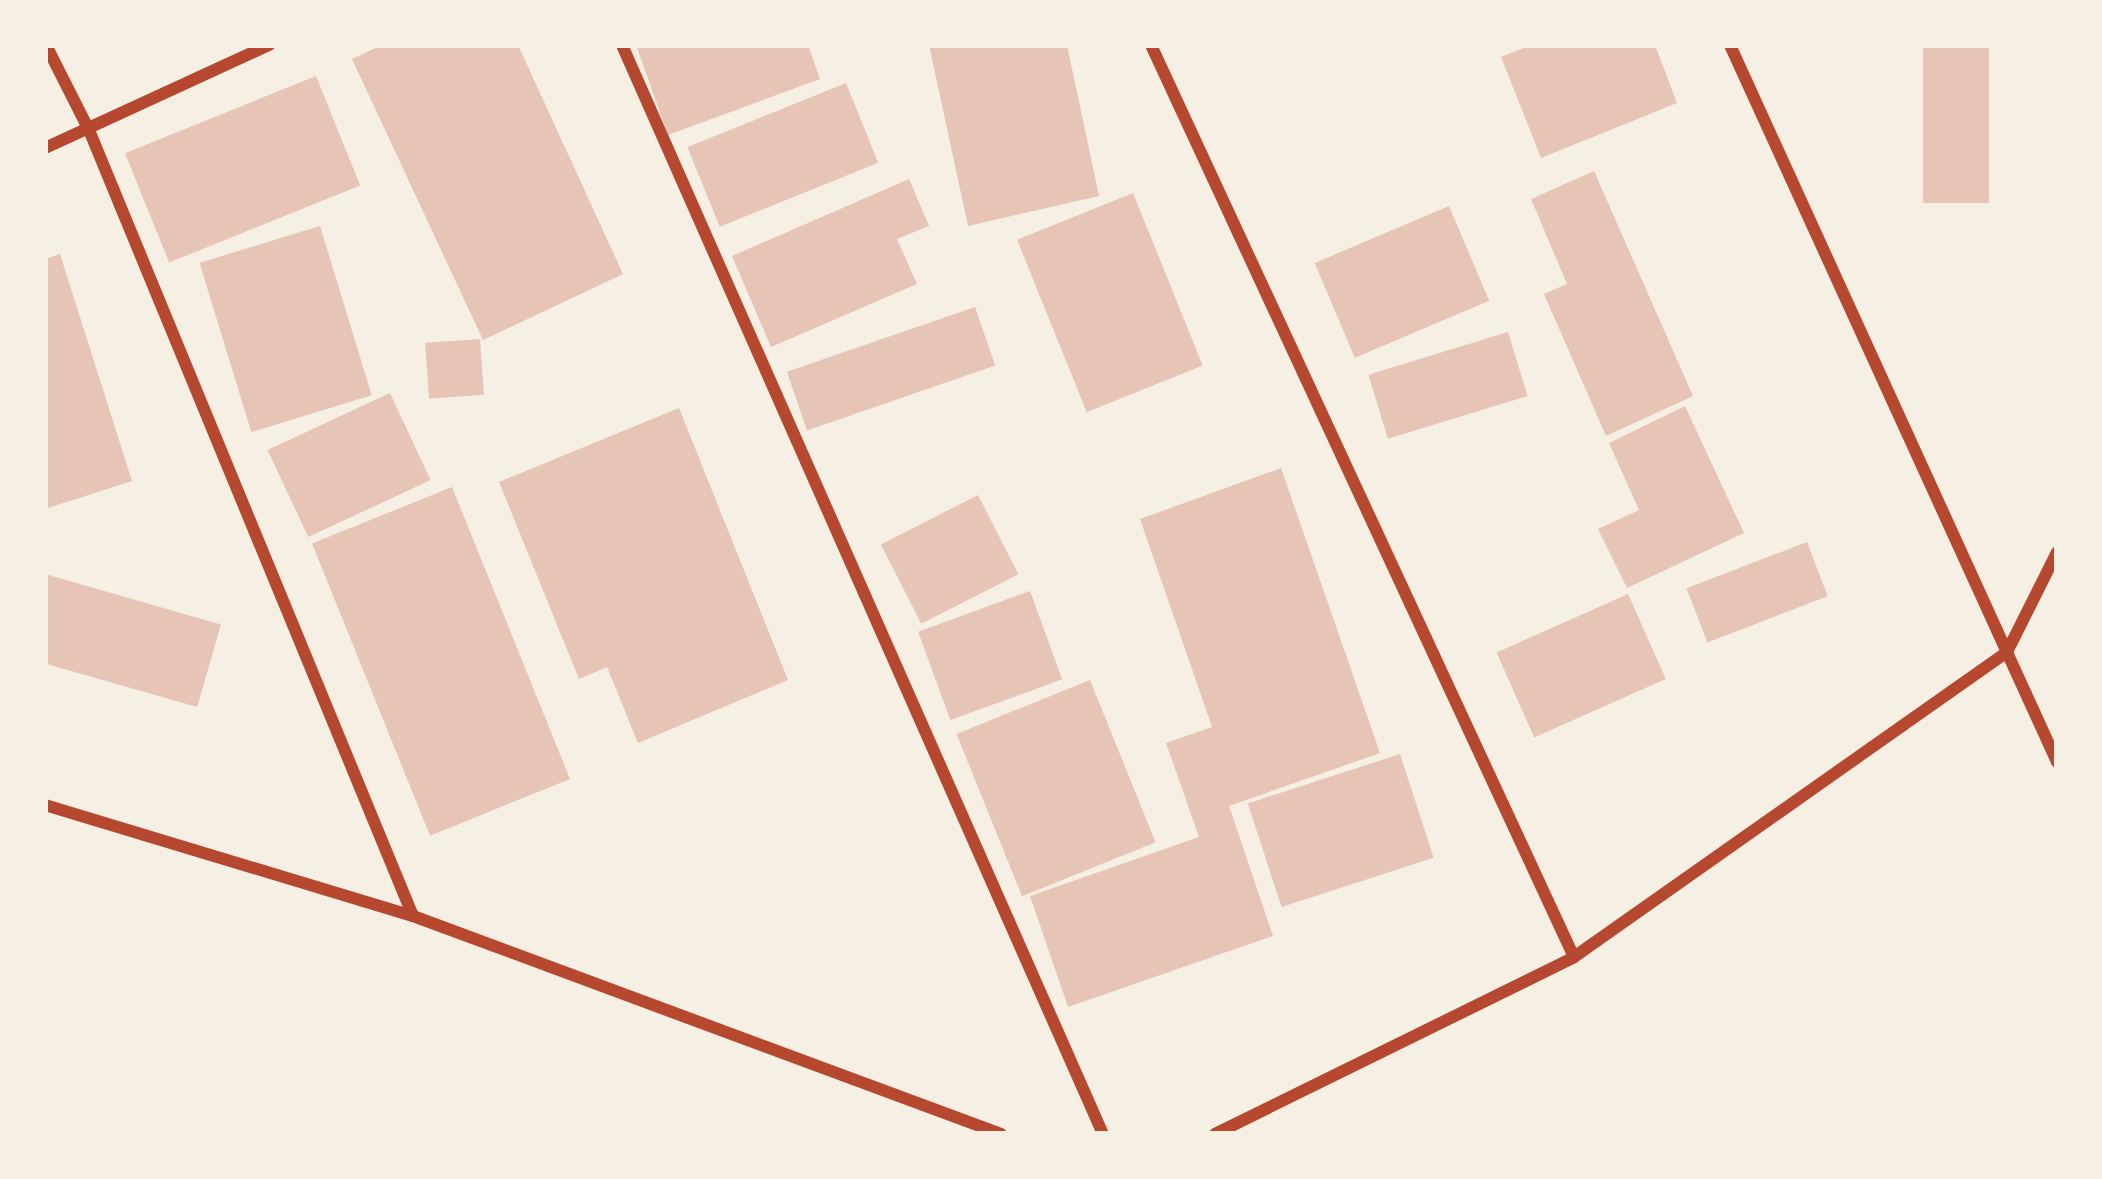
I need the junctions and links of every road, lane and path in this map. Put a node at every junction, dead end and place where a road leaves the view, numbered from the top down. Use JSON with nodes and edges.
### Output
{"nodes":[{"id":1,"x":46,"y":45,"type":"edge"},
{"id":2,"x":269,"y":45,"type":"edge"},
{"id":3,"x":622,"y":45,"type":"edge"},
{"id":4,"x":1151,"y":45,"type":"edge"},
{"id":5,"x":1730,"y":45,"type":"edge"},
{"id":6,"x":89,"y":130,"type":"junction"},
{"id":7,"x":45,"y":148,"type":"edge"},
{"id":8,"x":2057,"y":552,"type":"edge"},
{"id":9,"x":2007,"y":652,"type":"junction"},
{"id":10,"x":2057,"y":762,"type":"edge"},
{"id":11,"x":45,"y":805,"type":"edge"},
{"id":12,"x":413,"y":916,"type":"junction"},
{"id":13,"x":1574,"y":957,"type":"junction"},
{"id":14,"x":1001,"y":1134,"type":"edge"},
{"id":15,"x":1103,"y":1134,"type":"edge"},
{"id":16,"x":1215,"y":1134,"type":"edge"}],
"edges":[{"from":1,"to":6,"type":"street"},
{"from":2,"to":6,"type":"street"},
{"from":3,"to":15,"type":"street"},
{"from":4,"to":13,"type":"street"},
{"from":5,"to":9,"type":"street"},
{"from":6,"to":7,"type":"street"},
{"from":6,"to":12,"type":"street"},
{"from":8,"to":9,"type":"street"},
{"from":9,"to":10,"type":"street"},
{"from":9,"to":13,"type":"street"},
{"from":11,"to":12,"type":"street"},
{"from":12,"to":14,"type":"street"},
{"from":13,"to":16,"type":"street"}]}
